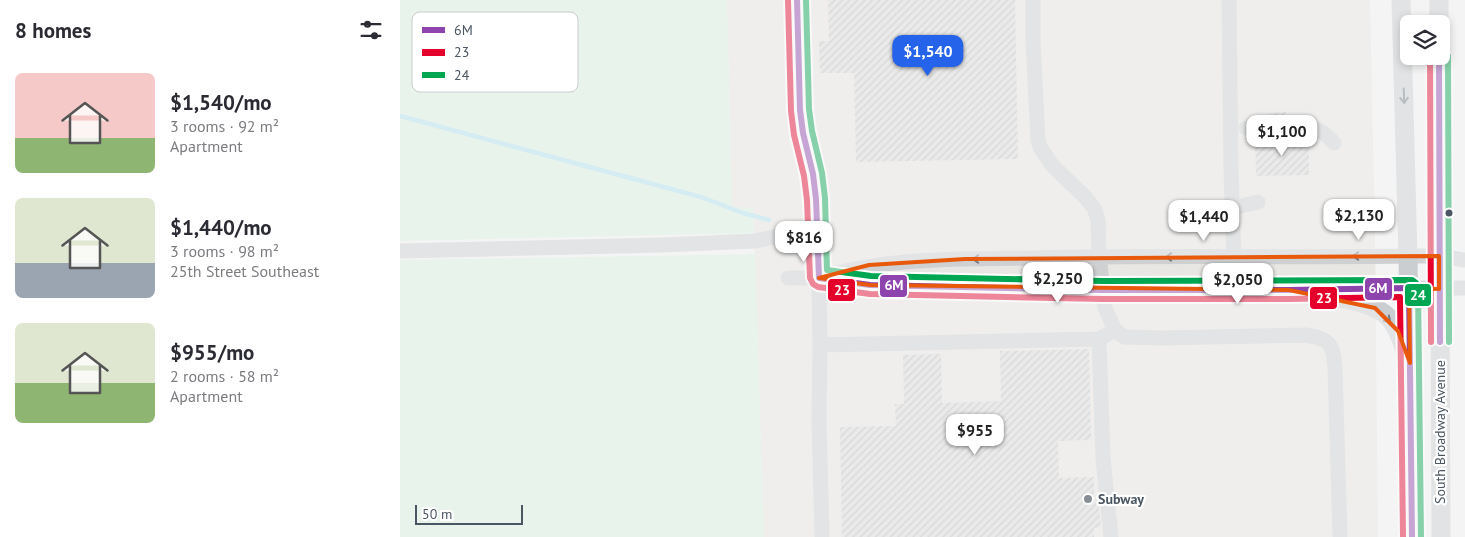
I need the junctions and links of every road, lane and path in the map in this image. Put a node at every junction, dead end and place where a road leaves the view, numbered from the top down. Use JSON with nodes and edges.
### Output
{"nodes":[{"id":1,"x":797,"y":0,"type":"edge"},
{"id":2,"x":1032,"y":0,"type":"edge"},
{"id":3,"x":1229,"y":0,"type":"edge"},
{"id":4,"x":1401,"y":0,"type":"edge"},
{"id":5,"x":1439,"y":0,"type":"edge"},
{"id":6,"x":1439,"y":15,"type":"edge"},
{"id":7,"x":1439,"y":65,"type":"edge"},
{"id":8,"x":1246,"y":128,"type":"dead end"},
{"id":9,"x":1334,"y":142,"type":"dead end"},
{"id":10,"x":1258,"y":202,"type":"dead end"},
{"id":11,"x":1232,"y":208,"type":"junction"},
{"id":12,"x":818,"y":227,"type":"junction"},
{"id":13,"x":400,"y":251,"type":"edge"},
{"id":14,"x":1099,"y":256,"type":"junction"},
{"id":15,"x":1408,"y":256,"type":"junction"},
{"id":16,"x":1439,"y":256,"type":"junction"},
{"id":17,"x":1234,"y":257,"type":"junction"},
{"id":18,"x":1465,"y":260,"type":"edge"},
{"id":19,"x":788,"y":278,"type":"dead end"},
{"id":20,"x":819,"y":278,"type":"junction"},
{"id":21,"x":1409,"y":288,"type":"junction"},
{"id":22,"x":1465,"y":288,"type":"edge"},
{"id":23,"x":1439,"y":289,"type":"junction"},
{"id":24,"x":1103,"y":290,"type":"junction"},
{"id":25,"x":1289,"y":290,"type":"junction"},
{"id":26,"x":1115,"y":330,"type":"junction"},
{"id":27,"x":1099,"y":339,"type":"junction"},
{"id":28,"x":820,"y":345,"type":"junction"},
{"id":29,"x":1410,"y":363,"type":"junction"},
{"id":30,"x":822,"y":537,"type":"edge"},
{"id":31,"x":1111,"y":537,"type":"edge"},
{"id":32,"x":1340,"y":537,"type":"edge"},
{"id":33,"x":1412,"y":537,"type":"edge"},
{"id":34,"x":1441,"y":537,"type":"edge"}],
"edges":[{"from":1,"to":12,"type":"street"},
{"from":2,"to":14,"type":"street"},
{"from":3,"to":11,"type":"street"},
{"from":4,"to":15,"type":"main road","name":"South Broadway Avenue","one_way":true},
{"from":5,"to":6,"type":"main road"},
{"from":7,"to":16,"type":"main road","name":"South Broadway Avenue"},
{"from":8,"to":9,"type":"street"},
{"from":10,"to":11,"type":"street"},
{"from":11,"to":17,"type":"street"},
{"from":12,"to":13,"type":"street"},
{"from":12,"to":20,"type":"street"},
{"from":17,"to":14,"type":"street","one_way":true},
{"from":14,"to":20,"type":"street","one_way":true},
{"from":14,"to":24,"type":"street"},
{"from":15,"to":16,"type":"street"},
{"from":15,"to":17,"type":"street","one_way":true},
{"from":15,"to":21,"type":"main road","name":"South Broadway Avenue"},
{"from":16,"to":18,"type":"street"},
{"from":16,"to":23,"type":"main road","name":"South Broadway Avenue"},
{"from":19,"to":20,"type":"street"},
{"from":20,"to":24,"type":"street"},
{"from":20,"to":28,"type":"street"},
{"from":21,"to":23,"type":"street"},
{"from":21,"to":25,"type":"street"},
{"from":21,"to":29,"type":"main road","name":"South Broadway Avenue"},
{"from":22,"to":23,"type":"street"},
{"from":23,"to":34,"type":"main road","name":"South Broadway Avenue"},
{"from":24,"to":25,"type":"street"},
{"from":24,"to":26,"type":"street"},
{"from":25,"to":29,"type":"main road","one_way":true},
{"from":26,"to":27,"type":"street"},
{"from":26,"to":32,"type":"street"},
{"from":27,"to":28,"type":"street"},
{"from":27,"to":31,"type":"street"},
{"from":28,"to":30,"type":"street"},
{"from":29,"to":33,"type":"main road","name":"South Broadway Avenue"}]}
